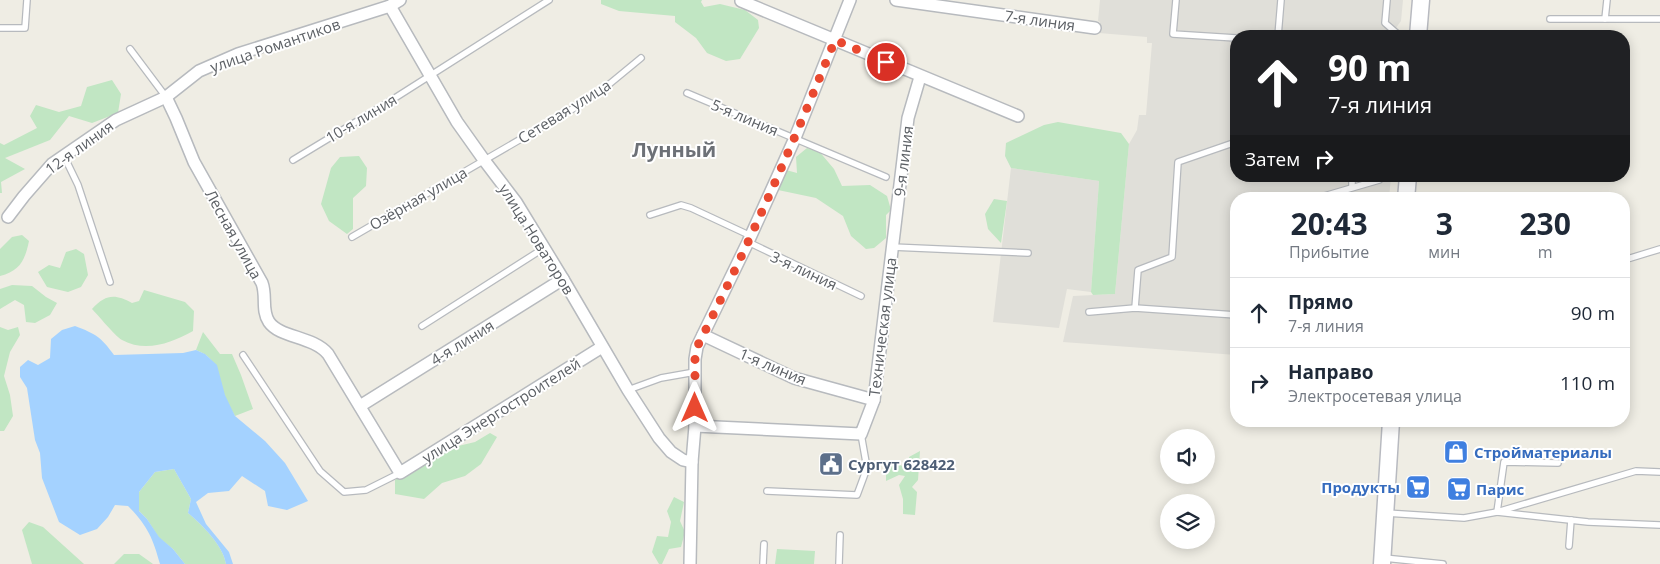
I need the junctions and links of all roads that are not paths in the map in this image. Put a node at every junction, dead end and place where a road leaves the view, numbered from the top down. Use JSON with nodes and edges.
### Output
{"nodes":[{"id":1,"x":26,"y":0,"type":"edge"},
{"id":2,"x":549,"y":0,"type":"edge"},
{"id":3,"x":850,"y":0,"type":"edge"},
{"id":4,"x":896,"y":0,"type":"edge"},
{"id":5,"x":1176,"y":0,"type":"edge"},
{"id":6,"x":1281,"y":0,"type":"edge"},
{"id":7,"x":1387,"y":0,"type":"edge"},
{"id":8,"x":1421,"y":0,"type":"edge"},
{"id":9,"x":1606,"y":0,"type":"edge"},
{"id":10,"x":741,"y":1,"type":"edge"},
{"id":11,"x":395,"y":3,"type":"edge"},
{"id":12,"x":1550,"y":19,"type":"dead end"},
{"id":13,"x":1605,"y":19,"type":"junction"},
{"id":14,"x":1660,"y":19,"type":"edge"},
{"id":15,"x":0,"y":28,"type":"edge"},
{"id":16,"x":1095,"y":28,"type":"dead end"},
{"id":17,"x":1278,"y":30,"type":"edge"},
{"id":18,"x":1393,"y":30,"type":"edge"},
{"id":19,"x":1418,"y":30,"type":"edge"},
{"id":20,"x":1230,"y":38,"type":"edge"},
{"id":21,"x":835,"y":40,"type":"junction"},
{"id":22,"x":130,"y":50,"type":"dead end"},
{"id":23,"x":641,"y":58,"type":"dead end"},
{"id":24,"x":430,"y":76,"type":"junction"},
{"id":25,"x":920,"y":77,"type":"junction"},
{"id":26,"x":687,"y":93,"type":"dead end"},
{"id":27,"x":166,"y":97,"type":"junction"},
{"id":28,"x":1018,"y":116,"type":"dead end"},
{"id":29,"x":795,"y":138,"type":"junction"},
{"id":30,"x":1230,"y":144,"type":"edge"},
{"id":31,"x":64,"y":156,"type":"junction"},
{"id":32,"x":292,"y":160,"type":"dead end"},
{"id":33,"x":484,"y":160,"type":"junction"},
{"id":34,"x":886,"y":177,"type":"dead end"},
{"id":35,"x":1352,"y":182,"type":"edge"},
{"id":36,"x":1371,"y":182,"type":"edge"},
{"id":37,"x":1352,"y":187,"type":"junction"},
{"id":38,"x":1336,"y":192,"type":"edge"},
{"id":39,"x":650,"y":215,"type":"dead end"},
{"id":40,"x":8,"y":217,"type":"dead end"},
{"id":41,"x":352,"y":236,"type":"dead end"},
{"id":42,"x":749,"y":239,"type":"junction"},
{"id":43,"x":892,"y":247,"type":"junction"},
{"id":44,"x":544,"y":248,"type":"junction"},
{"id":45,"x":1660,"y":249,"type":"edge"},
{"id":46,"x":1028,"y":253,"type":"dead end"},
{"id":47,"x":1630,"y":258,"type":"edge"},
{"id":48,"x":563,"y":279,"type":"junction"},
{"id":49,"x":110,"y":282,"type":"dead end"},
{"id":50,"x":861,"y":296,"type":"dead end"},
{"id":51,"x":1135,"y":308,"type":"junction"},
{"id":52,"x":1088,"y":312,"type":"dead end"},
{"id":53,"x":1230,"y":315,"type":"edge"},
{"id":54,"x":422,"y":326,"type":"dead end"},
{"id":55,"x":703,"y":335,"type":"junction"},
{"id":56,"x":602,"y":347,"type":"junction"},
{"id":57,"x":243,"y":355,"type":"dead end"},
{"id":58,"x":695,"y":372,"type":"junction"},
{"id":59,"x":628,"y":390,"type":"junction"},
{"id":60,"x":874,"y":400,"type":"junction"},
{"id":61,"x":360,"y":406,"type":"junction"},
{"id":62,"x":695,"y":426,"type":"junction"},
{"id":63,"x":1391,"y":427,"type":"edge"},
{"id":64,"x":861,"y":434,"type":"junction"},
{"id":65,"x":692,"y":462,"type":"junction"},
{"id":66,"x":1558,"y":463,"type":"dead end"},
{"id":67,"x":1660,"y":472,"type":"edge"},
{"id":68,"x":400,"y":473,"type":"junction"},
{"id":69,"x":767,"y":491,"type":"dead end"},
{"id":70,"x":1385,"y":512,"type":"junction"},
{"id":71,"x":1497,"y":512,"type":"junction"},
{"id":72,"x":1571,"y":520,"type":"junction"},
{"id":73,"x":1660,"y":525,"type":"edge"},
{"id":74,"x":840,"y":535,"type":"dead end"},
{"id":75,"x":764,"y":544,"type":"dead end"},
{"id":76,"x":1569,"y":546,"type":"dead end"},
{"id":77,"x":1382,"y":561,"type":"edge"},
{"id":78,"x":690,"y":564,"type":"edge"},
{"id":79,"x":763,"y":564,"type":"edge"},
{"id":80,"x":839,"y":564,"type":"edge"},
{"id":81,"x":1442,"y":564,"type":"edge"}],
"edges":[{"from":1,"to":15,"type":"lane"},
{"from":2,"to":24,"type":"lane","name":"10-я линия"},
{"from":3,"to":21,"type":"street"},
{"from":4,"to":16,"type":"street","name":"7-я линия"},
{"from":5,"to":20,"type":"lane"},
{"from":6,"to":17,"type":"lane"},
{"from":7,"to":18,"type":"lane"},
{"from":8,"to":19,"type":"main road"},
{"from":9,"to":13,"type":"lane"},
{"from":10,"to":21,"type":"street"},
{"from":11,"to":24,"type":"street","name":"улица Новаторов"},
{"from":11,"to":27,"type":"street","name":"улица Романтиков"},
{"from":12,"to":13,"type":"lane"},
{"from":13,"to":14,"type":"lane"},
{"from":21,"to":25,"type":"street"},
{"from":21,"to":29,"type":"street"},
{"from":22,"to":27,"type":"lane"},
{"from":23,"to":33,"type":"lane","name":"Сетевая улица"},
{"from":24,"to":32,"type":"lane","name":"10-я линия"},
{"from":24,"to":33,"type":"street","name":"улица Новаторов"},
{"from":25,"to":28,"type":"street"},
{"from":25,"to":43,"type":"street","name":"9-я линия"},
{"from":26,"to":29,"type":"lane","name":"5-я линия"},
{"from":27,"to":31,"type":"street","name":"12-я линия"},
{"from":27,"to":61,"type":"street","name":"Лесная улица"},
{"from":29,"to":34,"type":"lane","name":"5-я линия"},
{"from":29,"to":42,"type":"street"},
{"from":30,"to":51,"type":"lane"},
{"from":31,"to":40,"type":"street","name":"12-я линия"},
{"from":31,"to":49,"type":"lane"},
{"from":33,"to":41,"type":"lane","name":"Озёрная улица"},
{"from":33,"to":44,"type":"street","name":"улица Новаторов"},
{"from":35,"to":37,"type":"lane"},
{"from":36,"to":37,"type":"lane"},
{"from":37,"to":38,"type":"lane"},
{"from":39,"to":42,"type":"lane","name":"3-я линия"},
{"from":42,"to":50,"type":"lane","name":"3-я линия"},
{"from":42,"to":55,"type":"street"},
{"from":43,"to":46,"type":"lane"},
{"from":43,"to":60,"type":"street","name":"Техническая улица"},
{"from":44,"to":48,"type":"street","name":"улица Новаторов"},
{"from":44,"to":54,"type":"lane"},
{"from":45,"to":47,"type":"lane"},
{"from":48,"to":56,"type":"street","name":"улица Новаторов"},
{"from":48,"to":61,"type":"street","name":"4-я линия"},
{"from":51,"to":52,"type":"lane"},
{"from":51,"to":53,"type":"lane"},
{"from":55,"to":58,"type":"street"},
{"from":55,"to":60,"type":"street","name":"1-я линия"},
{"from":56,"to":59,"type":"street","name":"улица Новаторов"},
{"from":56,"to":68,"type":"street","name":"улица Энергостроителей"},
{"from":57,"to":68,"type":"lane"},
{"from":58,"to":59,"type":"lane"},
{"from":58,"to":62,"type":"street"},
{"from":59,"to":65,"type":"street","name":"улица Новаторов"},
{"from":60,"to":64,"type":"street","name":"Техническая улица"},
{"from":61,"to":68,"type":"street","name":"Лесная улица"},
{"from":62,"to":64,"type":"street"},
{"from":62,"to":65,"type":"street"},
{"from":63,"to":70,"type":"main road"},
{"from":64,"to":69,"type":"lane"},
{"from":65,"to":78,"type":"street"},
{"from":66,"to":71,"type":"lane"},
{"from":67,"to":71,"type":"lane"},
{"from":70,"to":71,"type":"lane"},
{"from":70,"to":77,"type":"main road"},
{"from":71,"to":72,"type":"lane"},
{"from":72,"to":73,"type":"lane"},
{"from":72,"to":76,"type":"lane"},
{"from":74,"to":80,"type":"lane"},
{"from":75,"to":79,"type":"lane"},
{"from":77,"to":81,"type":"lane"}]}
